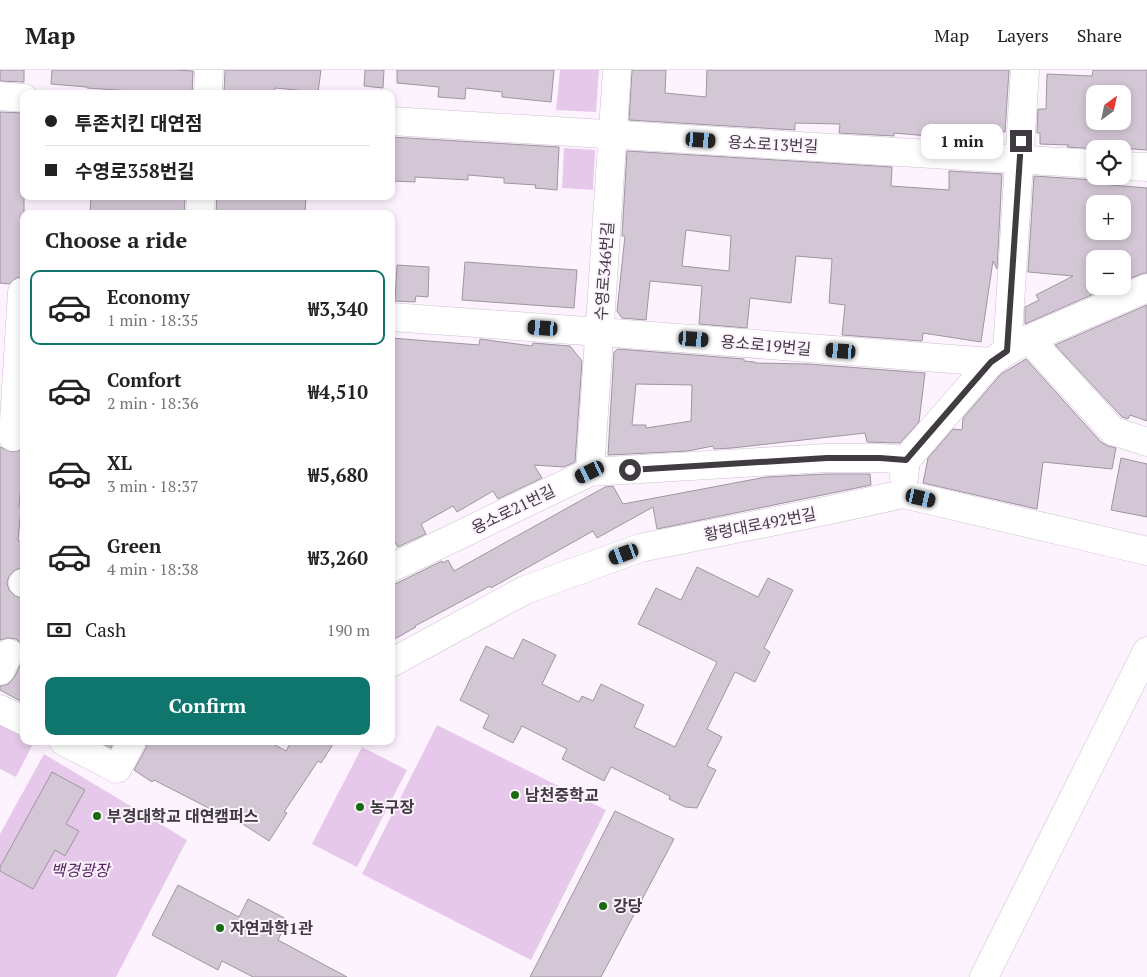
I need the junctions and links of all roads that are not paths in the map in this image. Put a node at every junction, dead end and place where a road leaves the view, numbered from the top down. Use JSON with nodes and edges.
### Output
{"nodes":[{"id":1,"x":209,"y":70,"type":"edge"},
{"id":2,"x":617,"y":70,"type":"edge"},
{"id":3,"x":1025,"y":70,"type":"edge"},
{"id":4,"x":208,"y":90,"type":"edge"},
{"id":5,"x":0,"y":96,"type":"edge"},
{"id":6,"x":20,"y":98,"type":"edge"},
{"id":7,"x":395,"y":121,"type":"edge"},
{"id":8,"x":613,"y":134,"type":"junction"},
{"id":9,"x":1020,"y":159,"type":"junction"},
{"id":10,"x":1086,"y":163,"type":"edge"},
{"id":11,"x":1131,"y":166,"type":"edge"},
{"id":12,"x":1147,"y":167,"type":"edge"},
{"id":13,"x":1147,"y":288,"type":"edge"},
{"id":14,"x":15,"y":292,"type":"edge"},
{"id":15,"x":395,"y":317,"type":"edge"},
{"id":16,"x":600,"y":332,"type":"junction"},
{"id":17,"x":1009,"y":351,"type":"junction"},
{"id":18,"x":13,"y":437,"type":"dead end"},
{"id":19,"x":1147,"y":442,"type":"edge"},
{"id":20,"x":906,"y":460,"type":"junction"},
{"id":21,"x":590,"y":472,"type":"junction"},
{"id":22,"x":903,"y":494,"type":"junction"},
{"id":23,"x":1147,"y":551,"type":"edge"},
{"id":24,"x":395,"y":563,"type":"edge"},
{"id":25,"x":1147,"y":651,"type":"edge"},
{"id":26,"x":395,"y":661,"type":"edge"},
{"id":27,"x":0,"y":709,"type":"edge"},
{"id":28,"x":20,"y":719,"type":"edge"},
{"id":29,"x":72,"y":745,"type":"edge"},
{"id":30,"x":130,"y":745,"type":"edge"},
{"id":31,"x":984,"y":977,"type":"edge"}],
"edges":[{"from":1,"to":4,"type":"street"},
{"from":2,"to":8,"type":"street","name":"수영로346번길"},
{"from":3,"to":9,"type":"street"},
{"from":5,"to":6,"type":"street"},
{"from":7,"to":8,"type":"street","name":"용소로13번길"},
{"from":8,"to":9,"type":"street","name":"용소로13번길"},
{"from":8,"to":16,"type":"street","name":"수영로346번길"},
{"from":9,"to":10,"type":"street","name":"용소로13번길"},
{"from":9,"to":17,"type":"street"},
{"from":11,"to":12,"type":"street"},
{"from":13,"to":17,"type":"street"},
{"from":14,"to":18,"type":"street"},
{"from":15,"to":16,"type":"street","name":"용소로19번길"},
{"from":16,"to":17,"type":"street","name":"용소로19번길"},
{"from":16,"to":21,"type":"street","name":"수영로346번길"},
{"from":17,"to":19,"type":"street"},
{"from":17,"to":20,"type":"street"},
{"from":20,"to":21,"type":"street","name":"용소로21번길"},
{"from":20,"to":22,"type":"street"},
{"from":21,"to":24,"type":"street","name":"용소로21번길"},
{"from":22,"to":23,"type":"street","name":"황령대로492번길"},
{"from":22,"to":26,"type":"street","name":"황령대로492번길"},
{"from":25,"to":31,"type":"street"},
{"from":27,"to":28,"type":"street"},
{"from":29,"to":30,"type":"street"}]}
